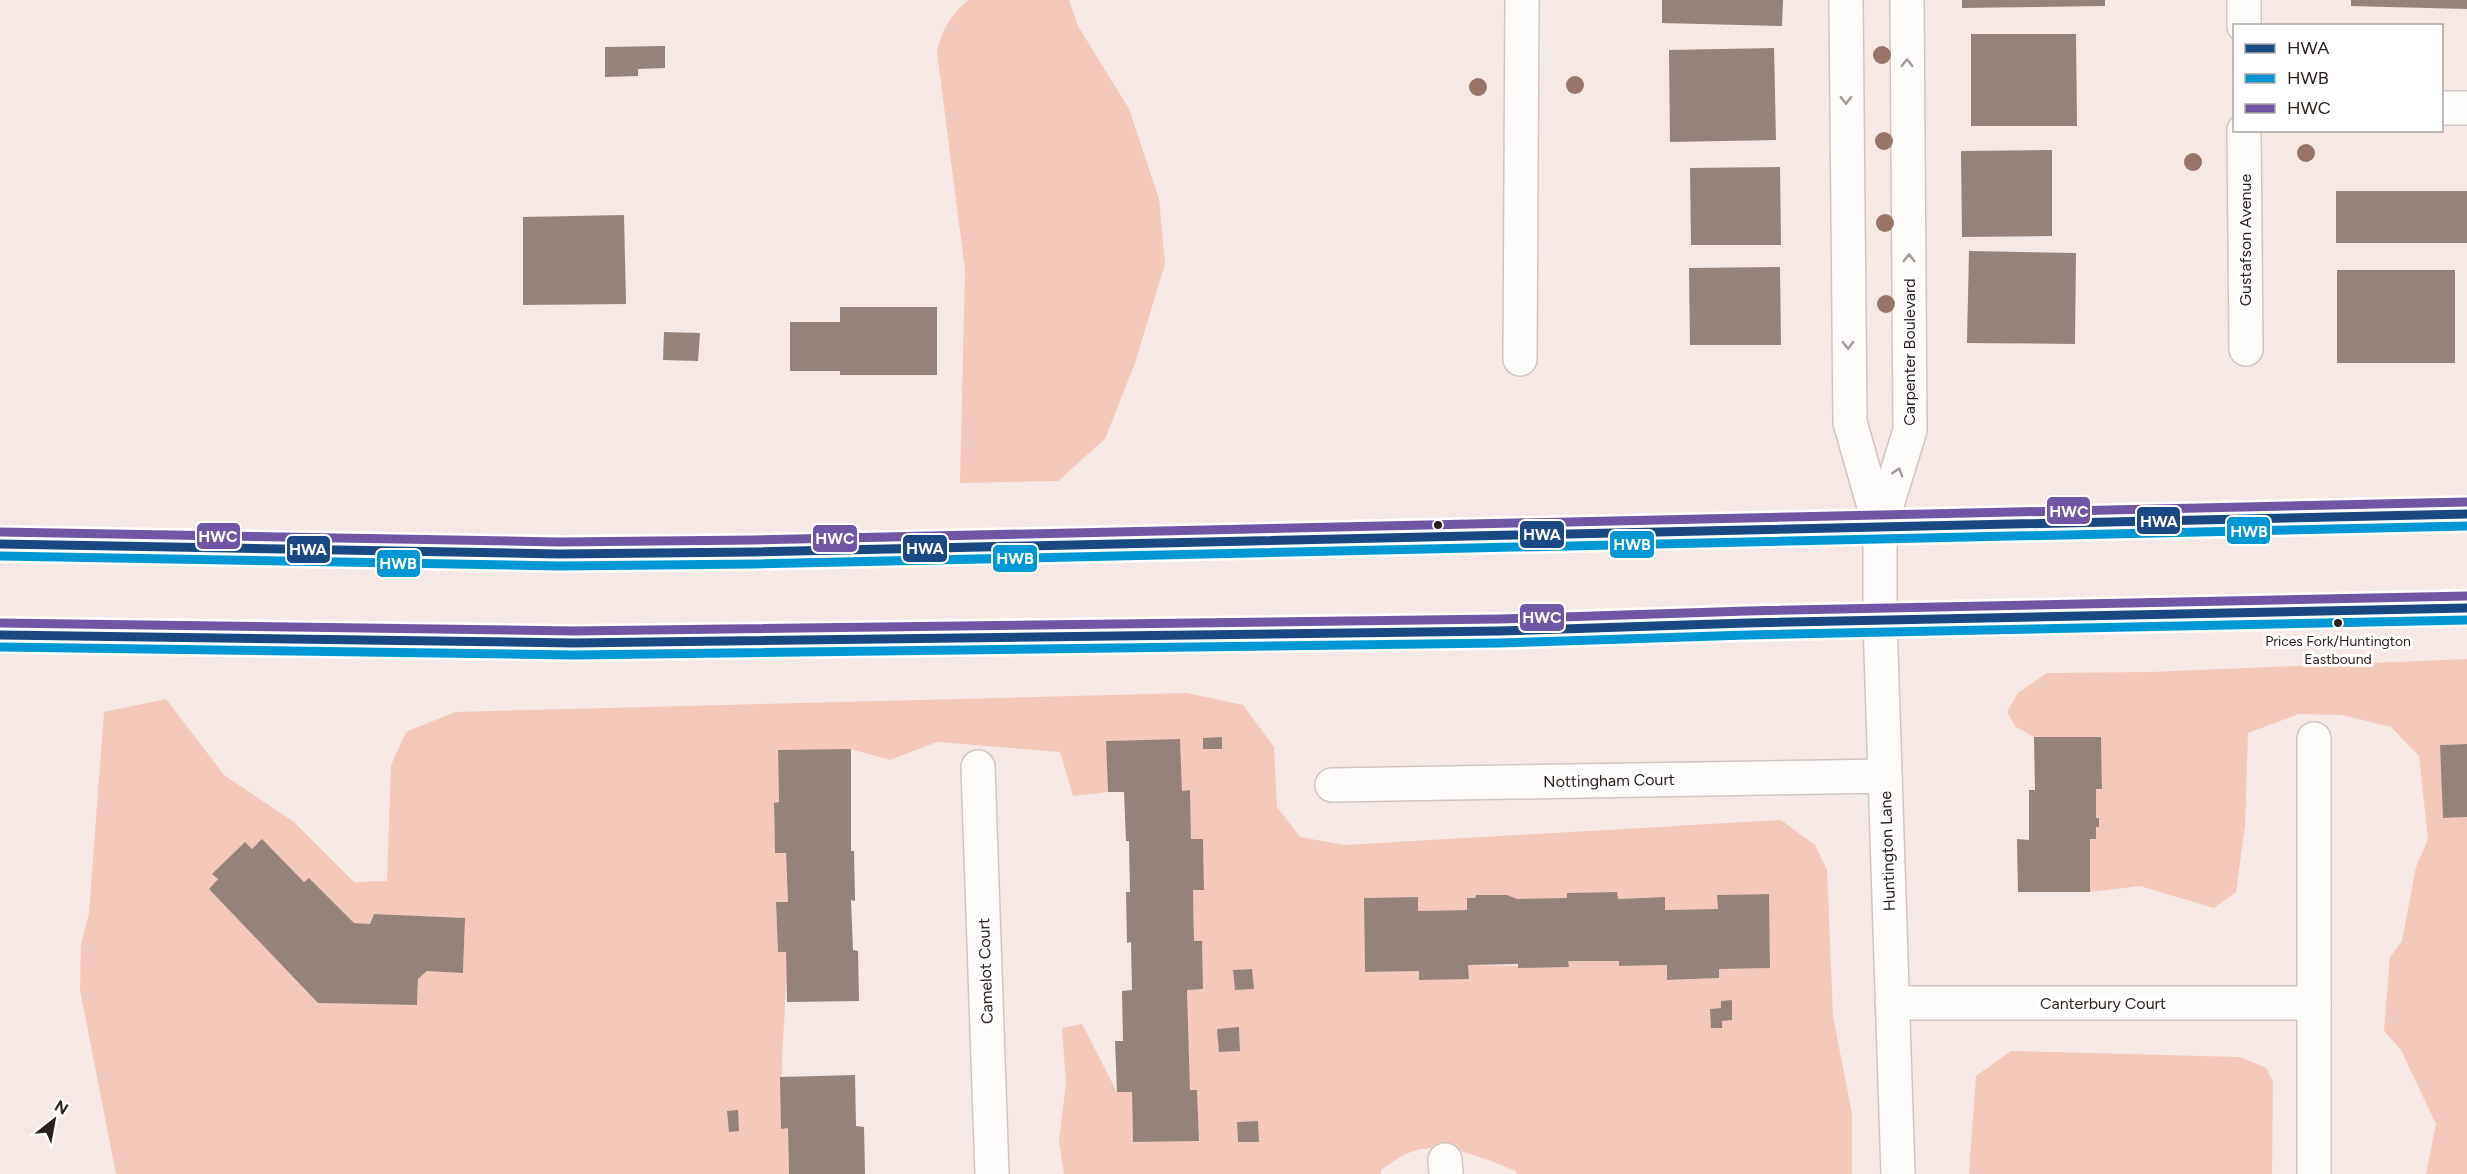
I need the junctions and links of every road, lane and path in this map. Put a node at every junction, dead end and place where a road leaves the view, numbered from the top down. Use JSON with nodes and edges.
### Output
{"nodes":[{"id":1,"x":1522,"y":0,"type":"edge"},
{"id":2,"x":1846,"y":0,"type":"edge"},
{"id":3,"x":1907,"y":0,"type":"edge"},
{"id":4,"x":2244,"y":0,"type":"edge"},
{"id":5,"x":2244,"y":24,"type":"edge"},
{"id":6,"x":2443,"y":108,"type":"edge"},
{"id":7,"x":2467,"y":108,"type":"edge"},
{"id":8,"x":2244,"y":132,"type":"edge"},
{"id":9,"x":2246,"y":350,"type":"dead end"},
{"id":10,"x":1520,"y":359,"type":"dead end"},
{"id":11,"x":2467,"y":514,"type":"edge"},
{"id":12,"x":1880,"y":528,"type":"junction"},
{"id":13,"x":0,"y":544,"type":"edge"},
{"id":14,"x":2467,"y":608,"type":"edge"},
{"id":15,"x":1880,"y":620,"type":"junction"},
{"id":16,"x":0,"y":635,"type":"edge"},
{"id":17,"x":2314,"y":739,"type":"dead end"},
{"id":18,"x":978,"y":768,"type":"dead end"},
{"id":19,"x":1885,"y":776,"type":"junction"},
{"id":20,"x":1332,"y":785,"type":"dead end"},
{"id":21,"x":1892,"y":1003,"type":"junction"},
{"id":22,"x":2314,"y":1003,"type":"junction"},
{"id":23,"x":992,"y":1174,"type":"edge"},
{"id":24,"x":1898,"y":1174,"type":"edge"},
{"id":25,"x":2314,"y":1174,"type":"edge"}],
"edges":[{"from":1,"to":10,"type":"main road"},
{"from":2,"to":12,"type":"main road","one_way":true},
{"from":12,"to":3,"type":"main road","name":"Carpenter Boulevard","one_way":true},
{"from":4,"to":5,"type":"main road"},
{"from":6,"to":7,"type":"main road"},
{"from":8,"to":9,"type":"main road","name":"Gustafson Avenue"},
{"from":11,"to":12,"type":"main road"},
{"from":12,"to":13,"type":"main road"},
{"from":12,"to":15,"type":"main road","name":"Huntington Lane"},
{"from":14,"to":15,"type":"main road"},
{"from":15,"to":16,"type":"main road"},
{"from":15,"to":19,"type":"main road","name":"Huntington Lane"},
{"from":17,"to":22,"type":"main road"},
{"from":18,"to":23,"type":"main road","name":"Camelot Court"},
{"from":19,"to":20,"type":"main road","name":"Nottingham Court"},
{"from":19,"to":21,"type":"main road","name":"Huntington Lane"},
{"from":21,"to":22,"type":"main road","name":"Canterbury Court"},
{"from":21,"to":24,"type":"main road","name":"Huntington Lane"},
{"from":22,"to":25,"type":"main road"}]}
